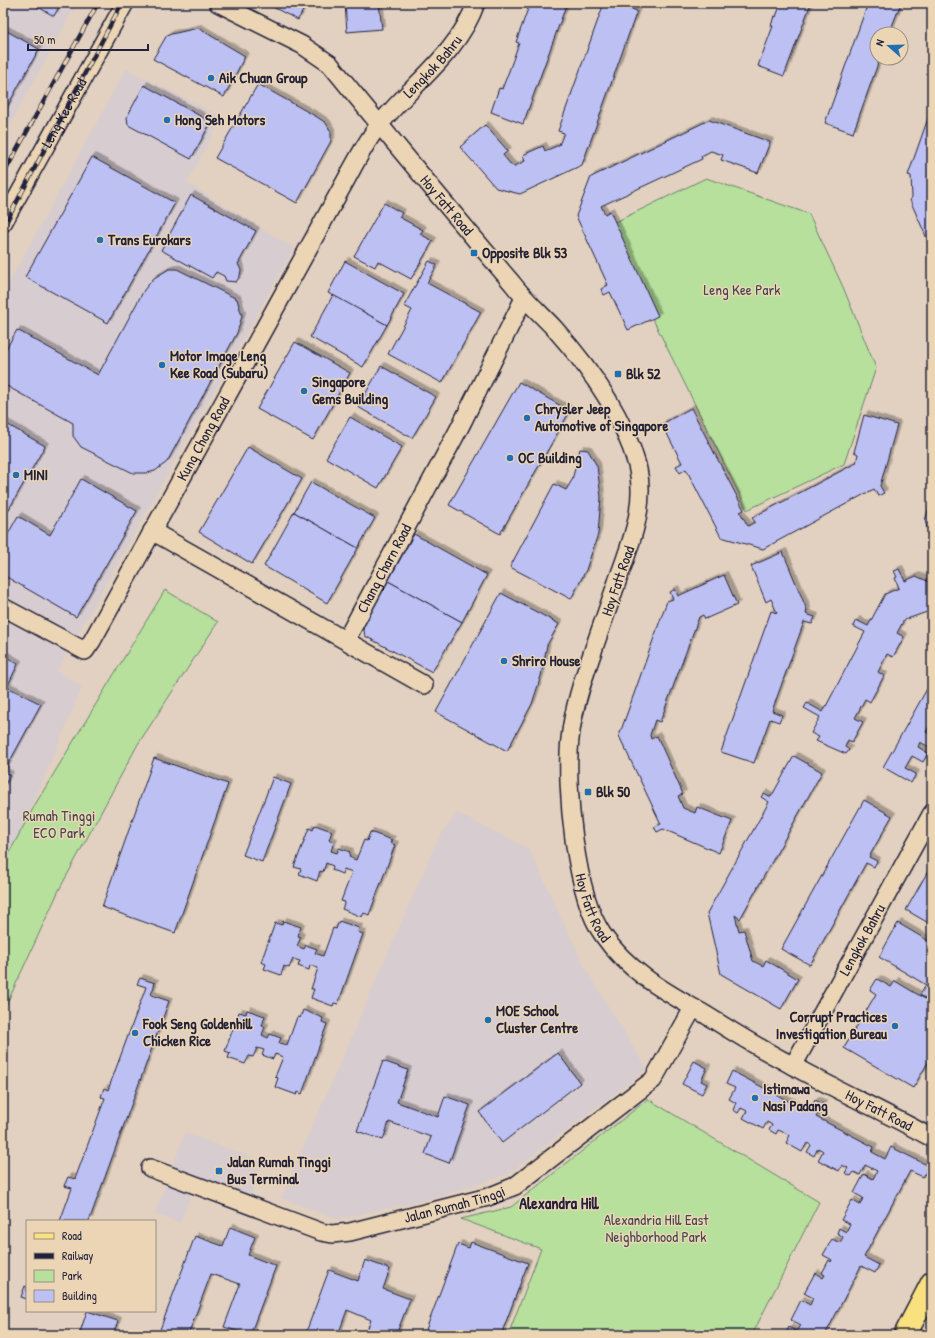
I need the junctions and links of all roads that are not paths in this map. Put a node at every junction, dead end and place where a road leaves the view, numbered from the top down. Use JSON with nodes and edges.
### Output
{"nodes":[{"id":1,"x":125,"y":3,"type":"edge"},
{"id":2,"x":218,"y":3,"type":"edge"},
{"id":3,"x":476,"y":3,"type":"edge"},
{"id":4,"x":379,"y":124,"type":"junction"},
{"id":5,"x":3,"y":223,"type":"edge"},
{"id":6,"x":524,"y":298,"type":"junction"},
{"id":7,"x":152,"y":531,"type":"junction"},
{"id":8,"x":3,"y":607,"type":"edge"},
{"id":9,"x":346,"y":640,"type":"junction"},
{"id":10,"x":424,"y":685,"type":"dead end"},
{"id":11,"x":932,"y":813,"type":"edge"},
{"id":12,"x":693,"y":1008,"type":"junction"},
{"id":13,"x":793,"y":1066,"type":"junction"},
{"id":14,"x":932,"y":1138,"type":"edge"},
{"id":15,"x":150,"y":1168,"type":"dead end"},
{"id":16,"x":932,"y":1283,"type":"edge"},
{"id":17,"x":905,"y":1335,"type":"edge"}],
"edges":[{"from":1,"to":5,"type":"street","name":"Leng Kee Road"},
{"from":2,"to":4,"type":"street","name":"Hoy Fatt Road"},
{"from":3,"to":4,"type":"street","name":"Lengkok Bahru"},
{"from":4,"to":6,"type":"street","name":"Hoy Fatt Road"},
{"from":4,"to":7,"type":"street","name":"Kung Chong Road"},
{"from":6,"to":9,"type":"street","name":"Chang Charn Road"},
{"from":6,"to":12,"type":"street","name":"Hoy Fatt Road"},
{"from":7,"to":8,"type":"street","name":"Kung Chong Road"},
{"from":7,"to":9,"type":"street"},
{"from":9,"to":10,"type":"street"},
{"from":11,"to":13,"type":"street","name":"Lengkok Bahru"},
{"from":12,"to":13,"type":"street","name":"Hoy Fatt Road"},
{"from":12,"to":15,"type":"street","name":"Jalan Rumah Tinggi"},
{"from":13,"to":14,"type":"street","name":"Hoy Fatt Road"},
{"from":16,"to":17,"type":"main road"}]}
